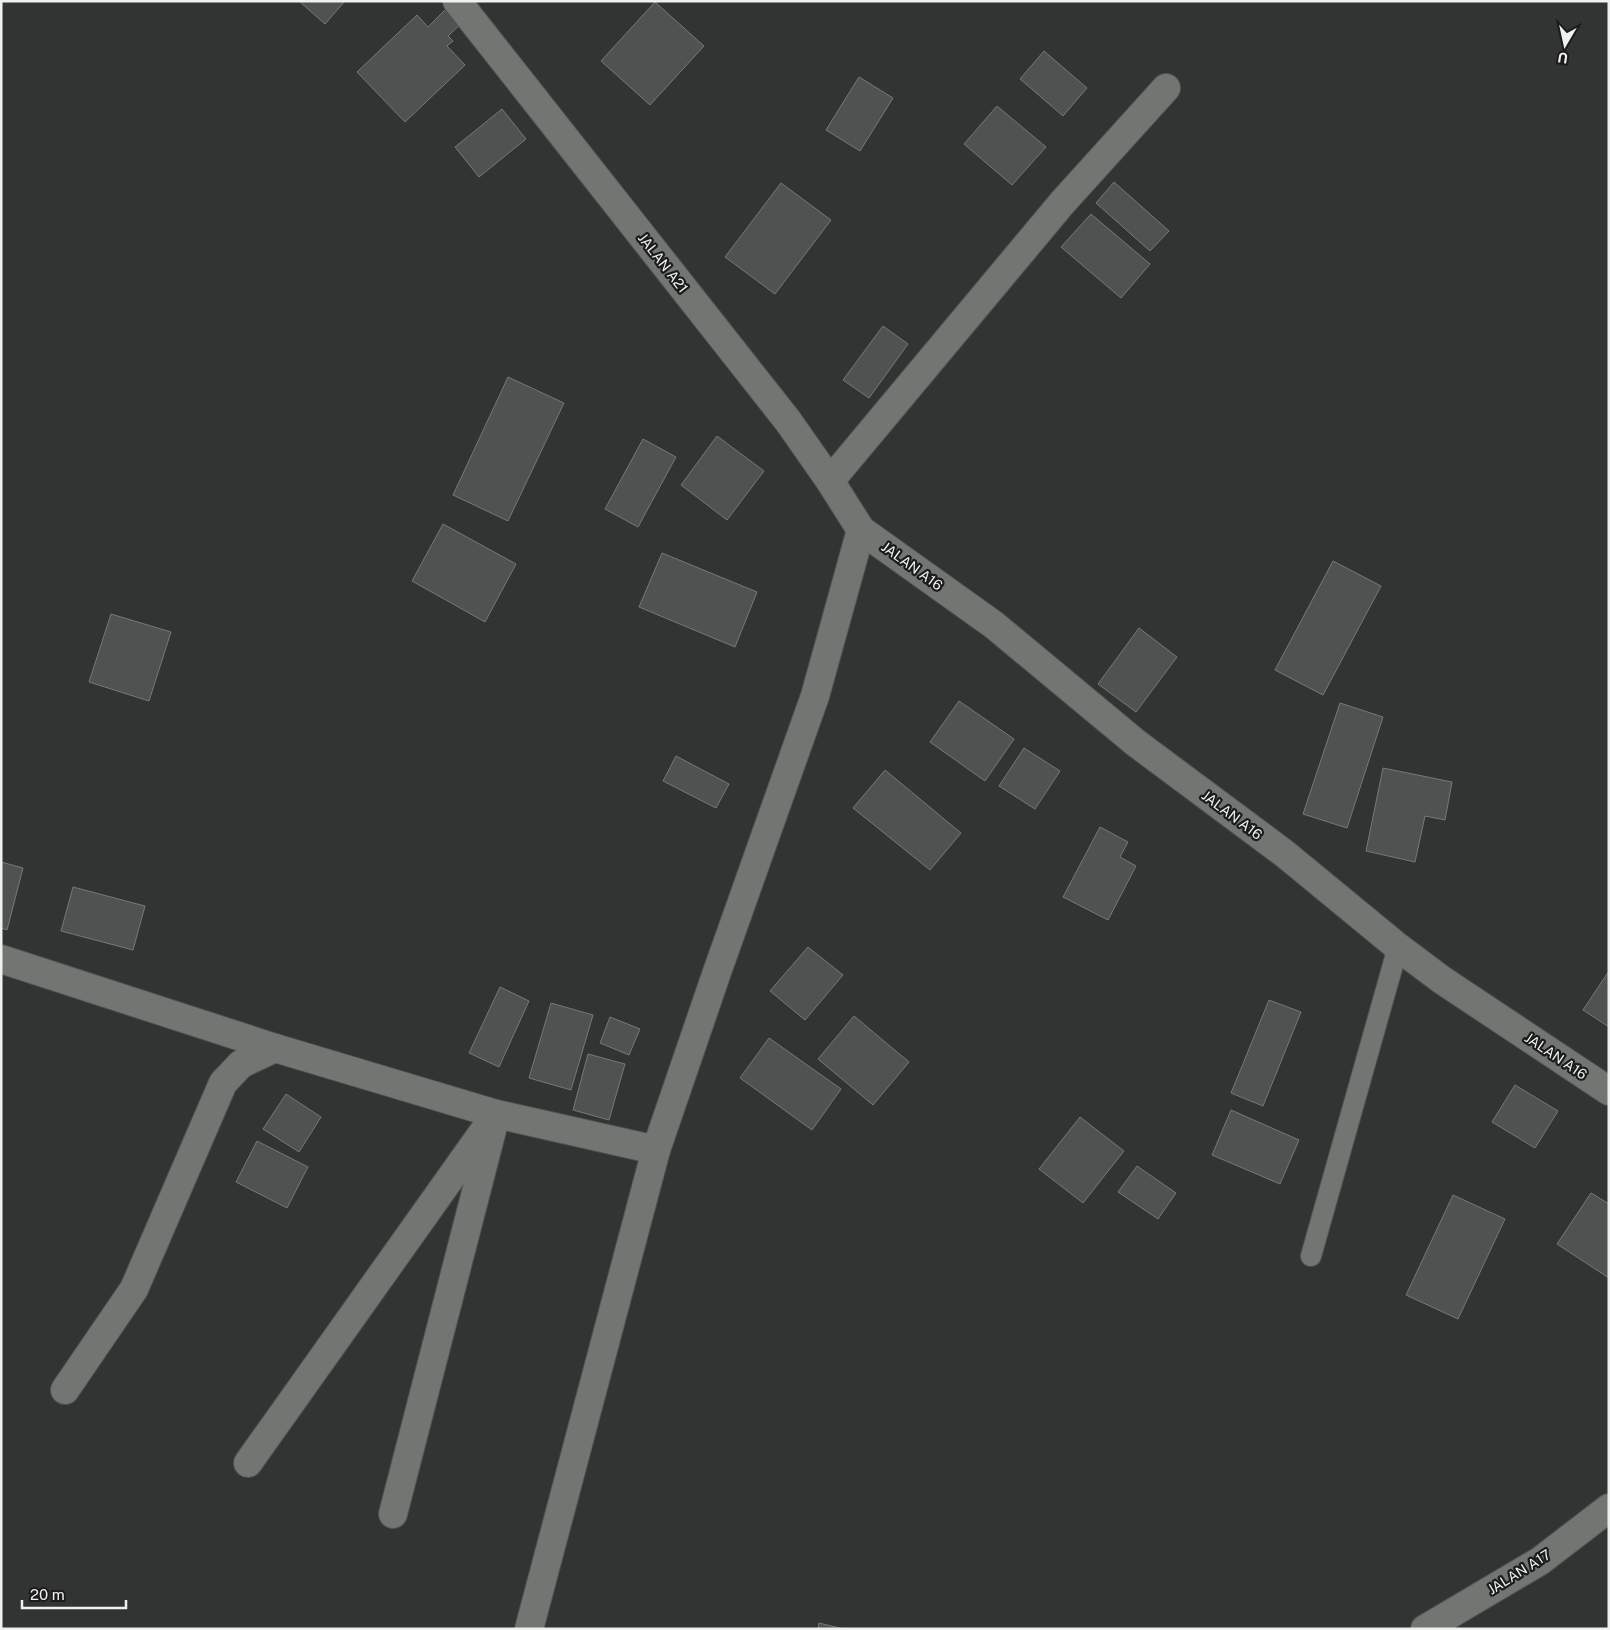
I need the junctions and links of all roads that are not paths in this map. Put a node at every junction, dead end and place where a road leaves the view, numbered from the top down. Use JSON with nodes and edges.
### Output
{"nodes":[{"id":1,"x":457,"y":1,"type":"edge"},
{"id":2,"x":1166,"y":88,"type":"dead end"},
{"id":3,"x":830,"y":480,"type":"junction"},
{"id":4,"x":861,"y":530,"type":"junction"},
{"id":5,"x":1398,"y":947,"type":"junction"},
{"id":6,"x":1,"y":960,"type":"edge"},
{"id":7,"x":275,"y":1048,"type":"junction"},
{"id":8,"x":1609,"y":1091,"type":"edge"},
{"id":9,"x":496,"y":1114,"type":"junction"},
{"id":10,"x":656,"y":1150,"type":"junction"},
{"id":11,"x":1311,"y":1256,"type":"dead end"},
{"id":12,"x":65,"y":1390,"type":"dead end"},
{"id":13,"x":248,"y":1463,"type":"dead end"},
{"id":14,"x":1609,"y":1508,"type":"edge"},
{"id":15,"x":393,"y":1514,"type":"dead end"},
{"id":16,"x":529,"y":1629,"type":"edge"},
{"id":17,"x":1425,"y":1629,"type":"edge"}],
"edges":[{"from":1,"to":3,"type":"street","name":"JALAN A21"},
{"from":2,"to":3,"type":"street"},
{"from":3,"to":4,"type":"street","name":"JALAN A21"},
{"from":4,"to":5,"type":"street","name":"JALAN A16"},
{"from":4,"to":10,"type":"street"},
{"from":5,"to":8,"type":"street","name":"JALAN A16"},
{"from":5,"to":11,"type":"lane"},
{"from":6,"to":7,"type":"street"},
{"from":7,"to":9,"type":"street"},
{"from":7,"to":12,"type":"street"},
{"from":9,"to":10,"type":"street"},
{"from":9,"to":13,"type":"street"},
{"from":9,"to":15,"type":"street"},
{"from":10,"to":16,"type":"street"},
{"from":14,"to":17,"type":"street","name":"JALAN A17"}]}
